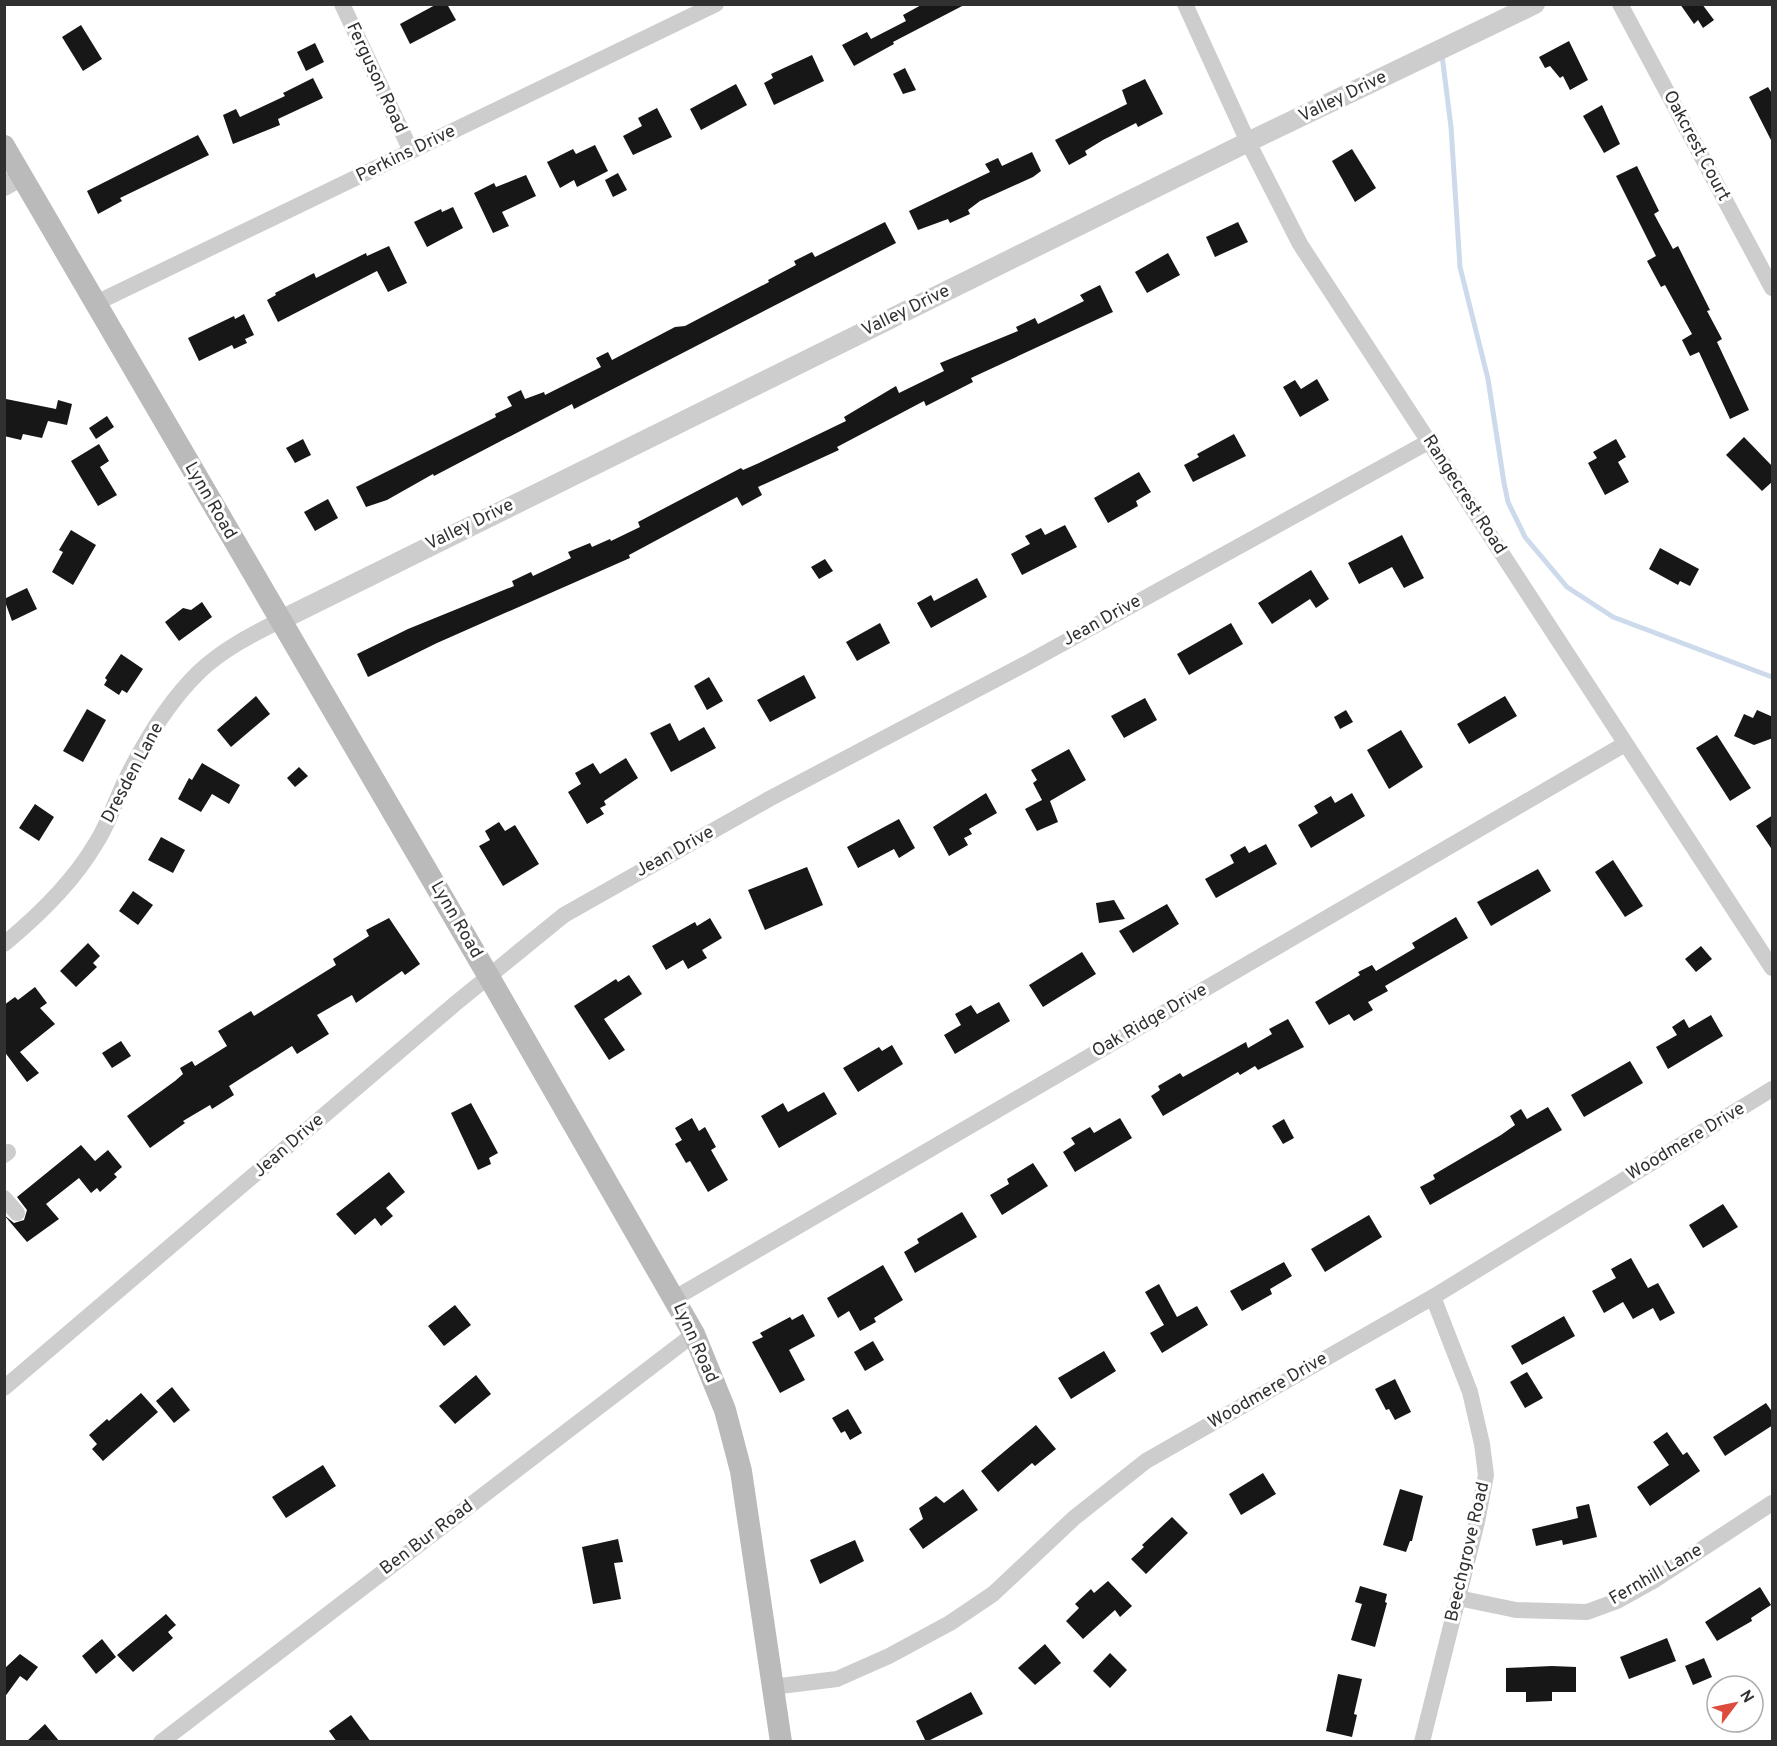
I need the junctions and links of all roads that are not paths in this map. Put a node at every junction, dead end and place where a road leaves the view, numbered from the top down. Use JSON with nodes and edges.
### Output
{"nodes":[{"id":1,"x":342,"y":4,"type":"edge"},
{"id":2,"x":716,"y":4,"type":"edge"},
{"id":3,"x":1185,"y":4,"type":"edge"},
{"id":4,"x":1535,"y":4,"type":"edge"},
{"id":5,"x":1620,"y":4,"type":"edge"},
{"id":6,"x":1248,"y":142,"type":"junction"},
{"id":7,"x":4,"y":146,"type":"edge"},
{"id":8,"x":411,"y":151,"type":"junction"},
{"id":9,"x":13,"y":181,"type":"edge"},
{"id":10,"x":1773,"y":288,"type":"edge"},
{"id":11,"x":96,"y":303,"type":"junction"},
{"id":12,"x":1430,"y":441,"type":"junction"},
{"id":13,"x":279,"y":621,"type":"junction"},
{"id":14,"x":1625,"y":744,"type":"junction"},
{"id":15,"x":4,"y":944,"type":"edge"},
{"id":16,"x":1773,"y":968,"type":"edge"},
{"id":17,"x":489,"y":977,"type":"junction"},
{"id":18,"x":1773,"y":1089,"type":"edge"},
{"id":19,"x":4,"y":1198,"type":"edge"},
{"id":20,"x":17,"y":1213,"type":"dead end"},
{"id":21,"x":1433,"y":1297,"type":"junction"},
{"id":22,"x":675,"y":1298,"type":"junction"},
{"id":23,"x":694,"y":1334,"type":"junction"},
{"id":24,"x":4,"y":1388,"type":"edge"},
{"id":25,"x":1773,"y":1503,"type":"edge"},
{"id":26,"x":1458,"y":1598,"type":"junction"},
{"id":27,"x":772,"y":1687,"type":"junction"},
{"id":28,"x":161,"y":1742,"type":"edge"},
{"id":29,"x":780,"y":1742,"type":"edge"},
{"id":30,"x":1422,"y":1742,"type":"edge"}],
"edges":[{"from":1,"to":8,"type":"street","name":"Ferguson Road"},
{"from":2,"to":8,"type":"street","name":"Perkins Drive"},
{"from":3,"to":6,"type":"street","name":"Rangecrest Road"},
{"from":4,"to":6,"type":"street","name":"Valley Drive"},
{"from":5,"to":10,"type":"street","name":"Oakcrest Court"},
{"from":6,"to":12,"type":"street","name":"Rangecrest Road"},
{"from":6,"to":13,"type":"street","name":"Valley Drive"},
{"from":7,"to":9,"type":"main road","name":"Lynn Road"},
{"from":8,"to":11,"type":"street","name":"Perkins Drive"},
{"from":9,"to":11,"type":"main road","name":"Lynn Road"},
{"from":11,"to":13,"type":"main road","name":"Lynn Road"},
{"from":12,"to":14,"type":"street","name":"Rangecrest Road"},
{"from":12,"to":17,"type":"street","name":"Jean Drive"},
{"from":13,"to":15,"type":"street","name":"Dresden Lane"},
{"from":13,"to":17,"type":"main road","name":"Lynn Road"},
{"from":14,"to":16,"type":"street","name":"Rangecrest Road"},
{"from":14,"to":22,"type":"street","name":"Oak Ridge Drive"},
{"from":17,"to":22,"type":"main road","name":"Lynn Road"},
{"from":17,"to":24,"type":"street","name":"Jean Drive"},
{"from":18,"to":21,"type":"street","name":"Woodmere Drive"},
{"from":19,"to":20,"type":"street"},
{"from":21,"to":26,"type":"street","name":"Beechgrove Road"},
{"from":21,"to":27,"type":"street","name":"Woodmere Drive"},
{"from":22,"to":23,"type":"main road","name":"Lynn Road"},
{"from":23,"to":27,"type":"main road","name":"Lynn Road"},
{"from":23,"to":28,"type":"street","name":"Ben Bur Road"},
{"from":25,"to":26,"type":"street","name":"Fernhill Lane"},
{"from":26,"to":30,"type":"street","name":"Beechgrove Road"},
{"from":27,"to":29,"type":"main road","name":"Lynn Road"}]}
